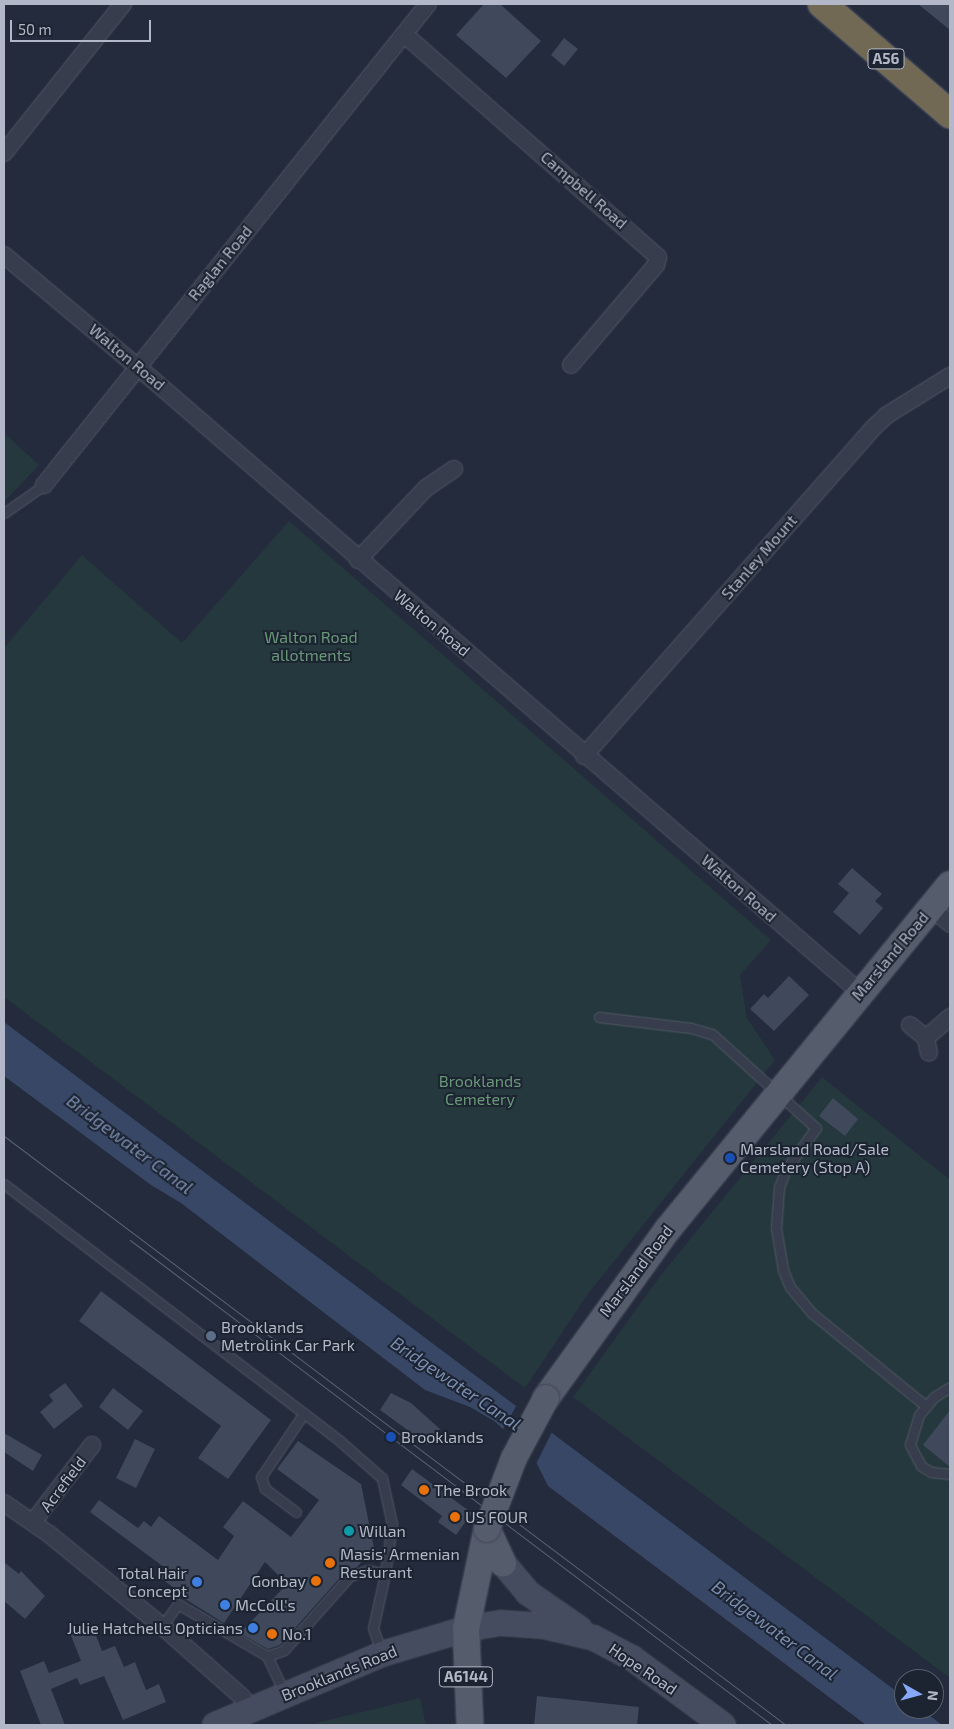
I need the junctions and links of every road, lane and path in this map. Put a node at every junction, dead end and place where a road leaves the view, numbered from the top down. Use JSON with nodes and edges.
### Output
{"nodes":[{"id":1,"x":123,"y":4,"type":"edge"},
{"id":2,"x":428,"y":4,"type":"edge"},
{"id":3,"x":832,"y":7,"type":"edge"},
{"id":4,"x":404,"y":34,"type":"junction"},
{"id":5,"x":950,"y":114,"type":"edge"},
{"id":6,"x":4,"y":152,"type":"edge"},
{"id":7,"x":4,"y":255,"type":"edge"},
{"id":8,"x":571,"y":365,"type":"dead end"},
{"id":9,"x":138,"y":367,"type":"junction"},
{"id":10,"x":950,"y":376,"type":"edge"},
{"id":11,"x":454,"y":469,"type":"dead end"},
{"id":12,"x":44,"y":485,"type":"joint"},
{"id":13,"x":4,"y":513,"type":"edge"},
{"id":14,"x":358,"y":560,"type":"junction"},
{"id":15,"x":584,"y":756,"type":"junction"},
{"id":16,"x":950,"y":884,"type":"edge"},
{"id":17,"x":930,"y":907,"type":"junction"},
{"id":18,"x":950,"y":924,"type":"edge"},
{"id":19,"x":860,"y":992,"type":"junction"},
{"id":20,"x":599,"y":1017,"type":"dead end"},
{"id":21,"x":950,"y":1018,"type":"edge"},
{"id":22,"x":910,"y":1024,"type":"dead end"},
{"id":23,"x":775,"y":1094,"type":"junction"},
{"id":24,"x":4,"y":1184,"type":"edge"},
{"id":25,"x":950,"y":1387,"type":"edge"},
{"id":26,"x":926,"y":1406,"type":"junction"},
{"id":27,"x":304,"y":1413,"type":"junction"},
{"id":28,"x":92,"y":1445,"type":"dead end"},
{"id":29,"x":950,"y":1474,"type":"edge"},
{"id":30,"x":4,"y":1503,"type":"edge"},
{"id":31,"x":296,"y":1512,"type":"dead end"},
{"id":32,"x":33,"y":1522,"type":"junction"},
{"id":33,"x":487,"y":1529,"type":"junction"},
{"id":34,"x":503,"y":1563,"type":"joint"},
{"id":35,"x":385,"y":1574,"type":"junction"},
{"id":36,"x":162,"y":1626,"type":"junction"},
{"id":37,"x":466,"y":1629,"type":"junction"},
{"id":38,"x":594,"y":1638,"type":"junction"},
{"id":39,"x":382,"y":1654,"type":"junction"},
{"id":40,"x":267,"y":1656,"type":"junction"},
{"id":41,"x":285,"y":1694,"type":"junction"},
{"id":42,"x":234,"y":1720,"type":"edge"},
{"id":43,"x":470,"y":1725,"type":"edge"},
{"id":44,"x":723,"y":1725,"type":"edge"}],
"edges":[{"from":1,"to":6,"type":"street"},
{"from":2,"to":4,"type":"street","name":"Raglan Road"},
{"from":3,"to":5,"type":"highway","number":"A56"},
{"from":4,"to":8,"type":"street","name":"Campbell Road"},
{"from":4,"to":9,"type":"street","name":"Raglan Road"},
{"from":7,"to":9,"type":"street","name":"Walton Road"},
{"from":9,"to":12,"type":"street","name":"Raglan Road"},
{"from":9,"to":14,"type":"street","name":"Walton Road"},
{"from":10,"to":15,"type":"street","name":"Stanley Mount"},
{"from":11,"to":14,"type":"street"},
{"from":12,"to":13,"type":"lane","name":"Raglan Road"},
{"from":14,"to":15,"type":"street","name":"Walton Road"},
{"from":15,"to":19,"type":"street","name":"Walton Road"},
{"from":16,"to":17,"type":"main road","name":"Marsland Road","number":"A6144"},
{"from":17,"to":18,"type":"street"},
{"from":17,"to":19,"type":"main road","name":"Marsland Road","number":"A6144"},
{"from":19,"to":23,"type":"main road","name":"Marsland Road","number":"A6144"},
{"from":20,"to":23,"type":"lane"},
{"from":21,"to":22,"type":"street"},
{"from":23,"to":26,"type":"lane"},
{"from":23,"to":33,"type":"main road","name":"Marsland Road","number":"A6144","bridge":true},
{"from":24,"to":27,"type":"lane"},
{"from":25,"to":26,"type":"lane"},
{"from":26,"to":29,"type":"lane"},
{"from":27,"to":31,"type":"lane"},
{"from":27,"to":35,"type":"lane"},
{"from":28,"to":32,"type":"street","name":"Acrefield"},
{"from":30,"to":32,"type":"street"},
{"from":32,"to":36,"type":"street"},
{"from":33,"to":34,"type":"main road"},
{"from":33,"to":37,"type":"main road","name":"Marsland Road","number":"A6144"},
{"from":34,"to":38,"type":"street"},
{"from":35,"to":39,"type":"lane"},
{"from":35,"to":40,"type":"lane"},
{"from":36,"to":40,"type":"lane"},
{"from":36,"to":42,"type":"street"},
{"from":37,"to":38,"type":"street","name":"Hope Road"},
{"from":37,"to":39,"type":"street","name":"Brooklands Road"},
{"from":37,"to":43,"type":"main road","name":"Marsland Road","number":"A6144"},
{"from":38,"to":44,"type":"street","name":"Hope Road"},
{"from":39,"to":41,"type":"street","name":"Brooklands Road"},
{"from":40,"to":41,"type":"lane"},
{"from":41,"to":42,"type":"street","name":"Brooklands Road"}]}
